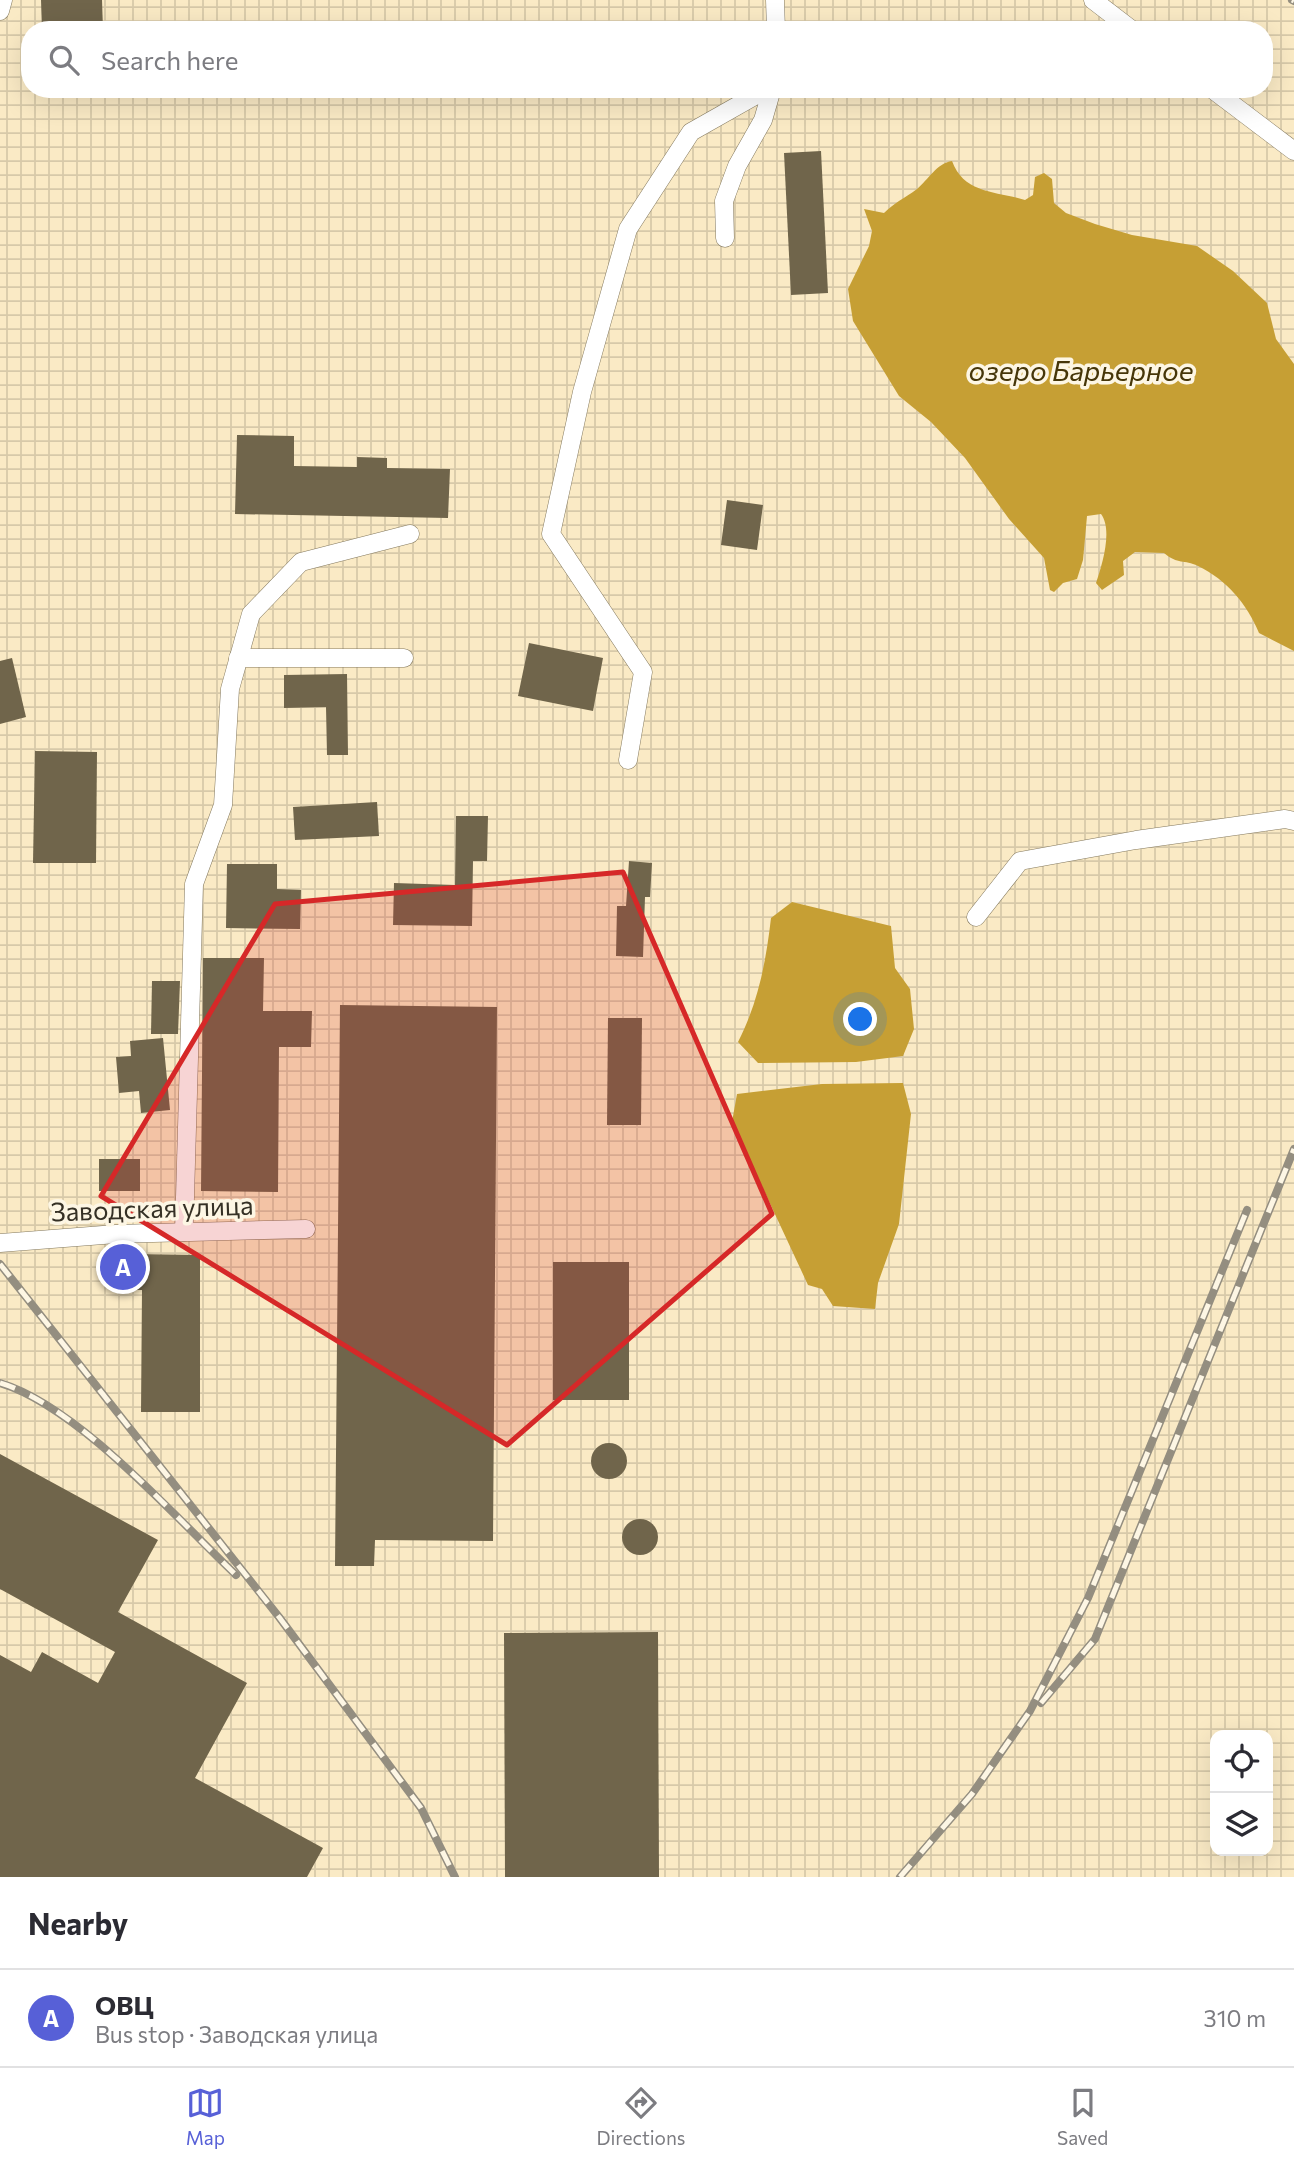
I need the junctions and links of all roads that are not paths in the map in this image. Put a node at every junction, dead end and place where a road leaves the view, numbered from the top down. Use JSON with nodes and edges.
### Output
{"nodes":[{"id":1,"x":4,"y":0,"type":"edge"},
{"id":2,"x":775,"y":0,"type":"edge"},
{"id":3,"x":1093,"y":0,"type":"edge"},
{"id":4,"x":0,"y":11,"type":"edge"},
{"id":5,"x":776,"y":21,"type":"edge"},
{"id":6,"x":1120,"y":21,"type":"edge"},
{"id":7,"x":753,"y":98,"type":"edge"},
{"id":8,"x":768,"y":98,"type":"edge"},
{"id":9,"x":1224,"y":98,"type":"edge"},
{"id":10,"x":1294,"y":151,"type":"edge"},
{"id":11,"x":725,"y":238,"type":"dead end"},
{"id":12,"x":410,"y":534,"type":"dead end"},
{"id":13,"x":238,"y":658,"type":"junction"},
{"id":14,"x":404,"y":658,"type":"dead end"},
{"id":15,"x":628,"y":760,"type":"dead end"},
{"id":16,"x":1294,"y":821,"type":"edge"},
{"id":17,"x":976,"y":917,"type":"dead end"},
{"id":18,"x":306,"y":1229,"type":"dead end"},
{"id":19,"x":184,"y":1232,"type":"junction"},
{"id":20,"x":0,"y":1243,"type":"edge"}],
"edges":[{"from":1,"to":4,"type":"street"},
{"from":2,"to":5,"type":"street"},
{"from":3,"to":6,"type":"street"},
{"from":7,"to":15,"type":"street"},
{"from":8,"to":11,"type":"street"},
{"from":9,"to":10,"type":"street"},
{"from":12,"to":13,"type":"street"},
{"from":13,"to":14,"type":"street"},
{"from":13,"to":19,"type":"street"},
{"from":16,"to":17,"type":"street"},
{"from":18,"to":19,"type":"street","name":"Заводская улица"},
{"from":19,"to":20,"type":"street","name":"Заводская улица"}]}
